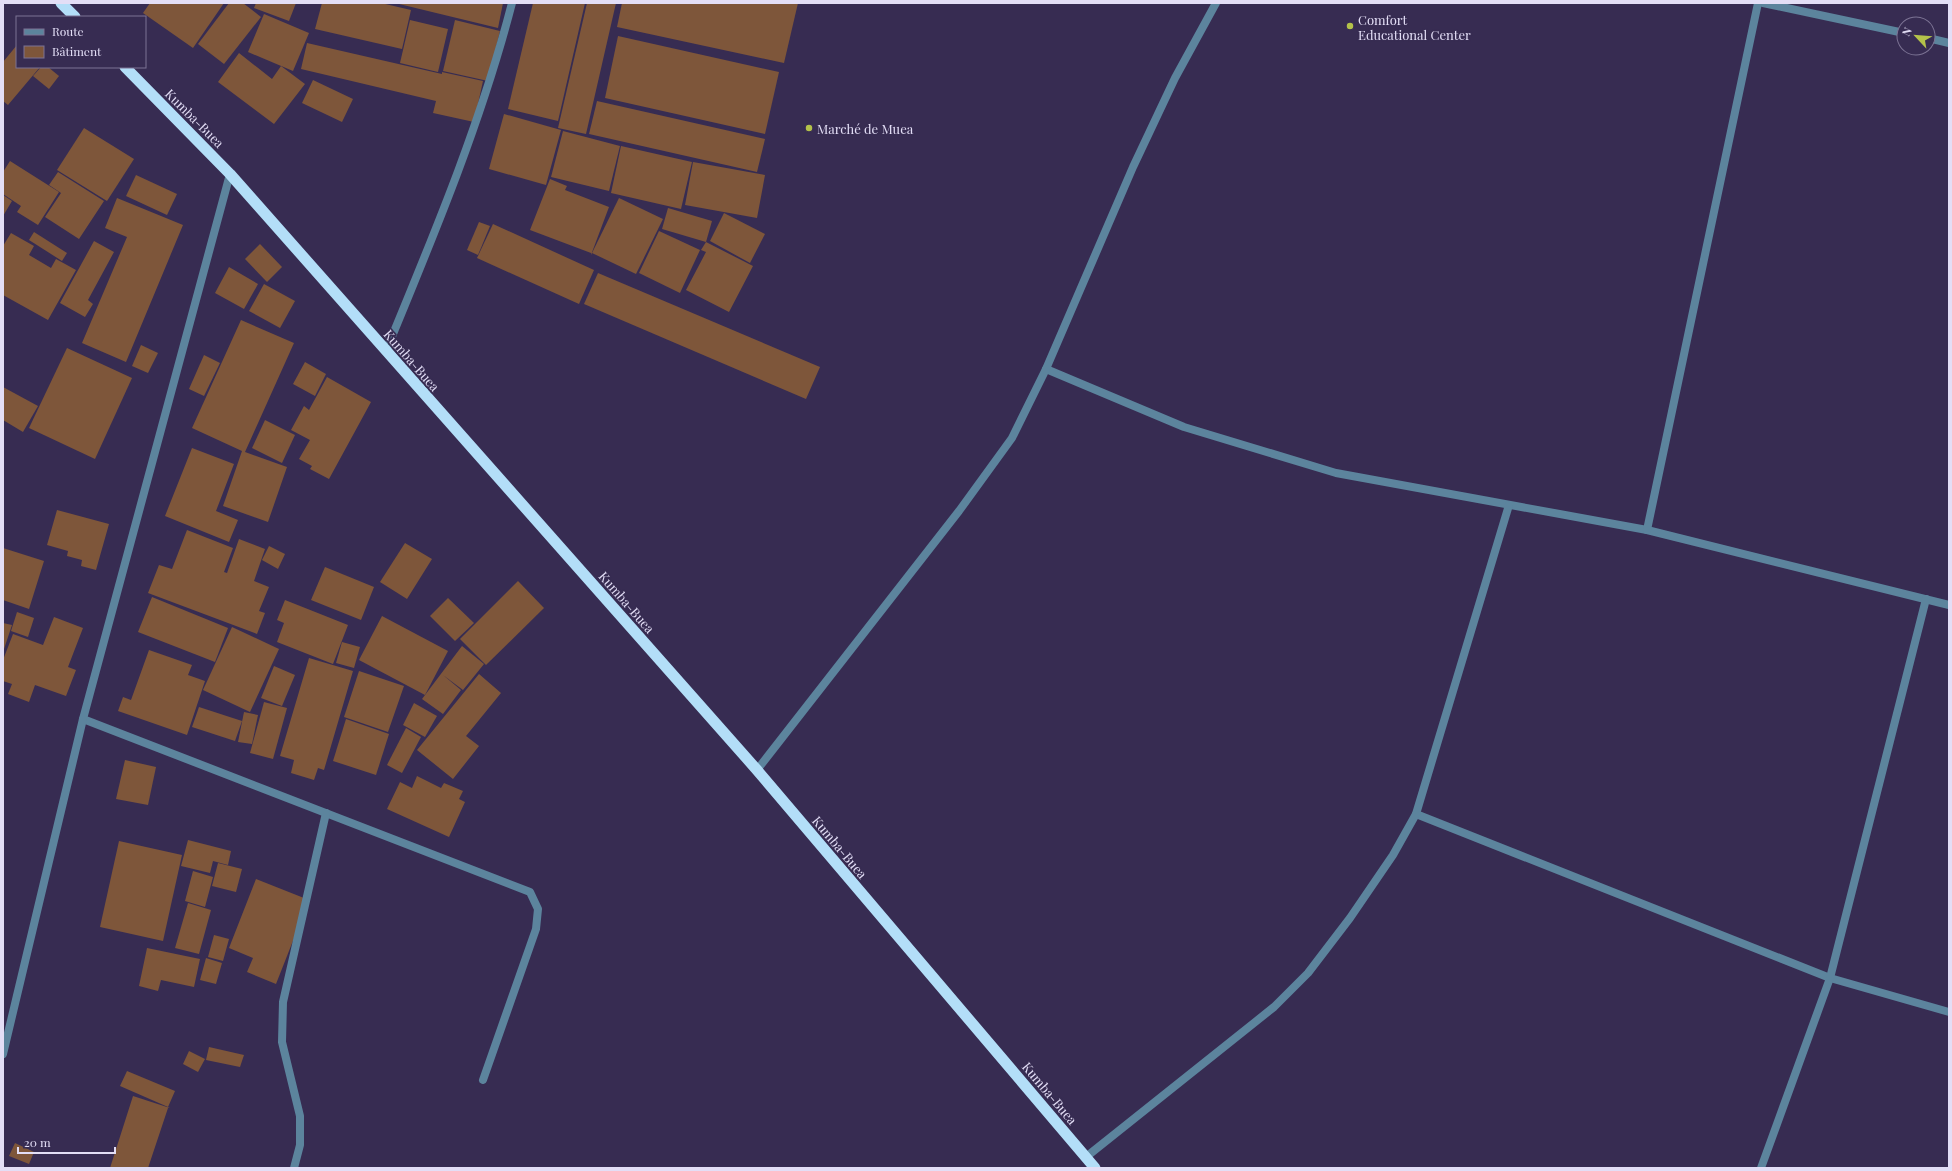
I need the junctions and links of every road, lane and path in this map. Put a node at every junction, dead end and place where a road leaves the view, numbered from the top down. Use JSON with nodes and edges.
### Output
{"nodes":[{"id":1,"x":62,"y":3,"type":"edge"},
{"id":2,"x":512,"y":3,"type":"edge"},
{"id":3,"x":1216,"y":3,"type":"edge"},
{"id":4,"x":1758,"y":3,"type":"edge"},
{"id":5,"x":1763,"y":3,"type":"edge"},
{"id":6,"x":74,"y":16,"type":"edge"},
{"id":7,"x":1896,"y":31,"type":"edge"},
{"id":8,"x":1936,"y":40,"type":"edge"},
{"id":9,"x":1949,"y":43,"type":"edge"},
{"id":10,"x":126,"y":68,"type":"edge"},
{"id":11,"x":230,"y":174,"type":"junction"},
{"id":12,"x":386,"y":350,"type":"junction"},
{"id":13,"x":1046,"y":369,"type":"junction"},
{"id":14,"x":1509,"y":505,"type":"junction"},
{"id":15,"x":1647,"y":530,"type":"junction"},
{"id":16,"x":1926,"y":599,"type":"junction"},
{"id":17,"x":1949,"y":605,"type":"edge"},
{"id":18,"x":83,"y":719,"type":"junction"},
{"id":19,"x":757,"y":770,"type":"junction"},
{"id":20,"x":326,"y":813,"type":"junction"},
{"id":21,"x":1416,"y":814,"type":"junction"},
{"id":22,"x":1830,"y":978,"type":"junction"},
{"id":23,"x":1949,"y":1012,"type":"edge"},
{"id":24,"x":3,"y":1054,"type":"edge"},
{"id":25,"x":483,"y":1080,"type":"dead end"},
{"id":26,"x":1086,"y":1157,"type":"junction"},
{"id":27,"x":294,"y":1168,"type":"edge"},
{"id":28,"x":1095,"y":1168,"type":"edge"},
{"id":29,"x":1761,"y":1168,"type":"edge"}],
"edges":[{"from":1,"to":6,"type":"highway"},
{"from":2,"to":12,"type":"street"},
{"from":3,"to":13,"type":"street"},
{"from":4,"to":15,"type":"street"},
{"from":5,"to":7,"type":"street"},
{"from":8,"to":9,"type":"street"},
{"from":10,"to":11,"type":"highway","name":"Kumba-Buea"},
{"from":11,"to":12,"type":"highway","name":"Kumba-Buea"},
{"from":11,"to":18,"type":"street"},
{"from":12,"to":19,"type":"highway","name":"Kumba-Buea"},
{"from":13,"to":14,"type":"street"},
{"from":13,"to":19,"type":"street"},
{"from":14,"to":15,"type":"street"},
{"from":14,"to":21,"type":"street"},
{"from":15,"to":16,"type":"street"},
{"from":16,"to":17,"type":"street"},
{"from":16,"to":22,"type":"street"},
{"from":18,"to":20,"type":"street"},
{"from":18,"to":24,"type":"street"},
{"from":19,"to":26,"type":"highway","name":"Kumba-Buea"},
{"from":20,"to":25,"type":"street"},
{"from":20,"to":27,"type":"street"},
{"from":21,"to":22,"type":"street"},
{"from":21,"to":26,"type":"street"},
{"from":22,"to":23,"type":"street"},
{"from":22,"to":29,"type":"street"},
{"from":26,"to":28,"type":"highway","name":"Kumba-Buea"}]}
